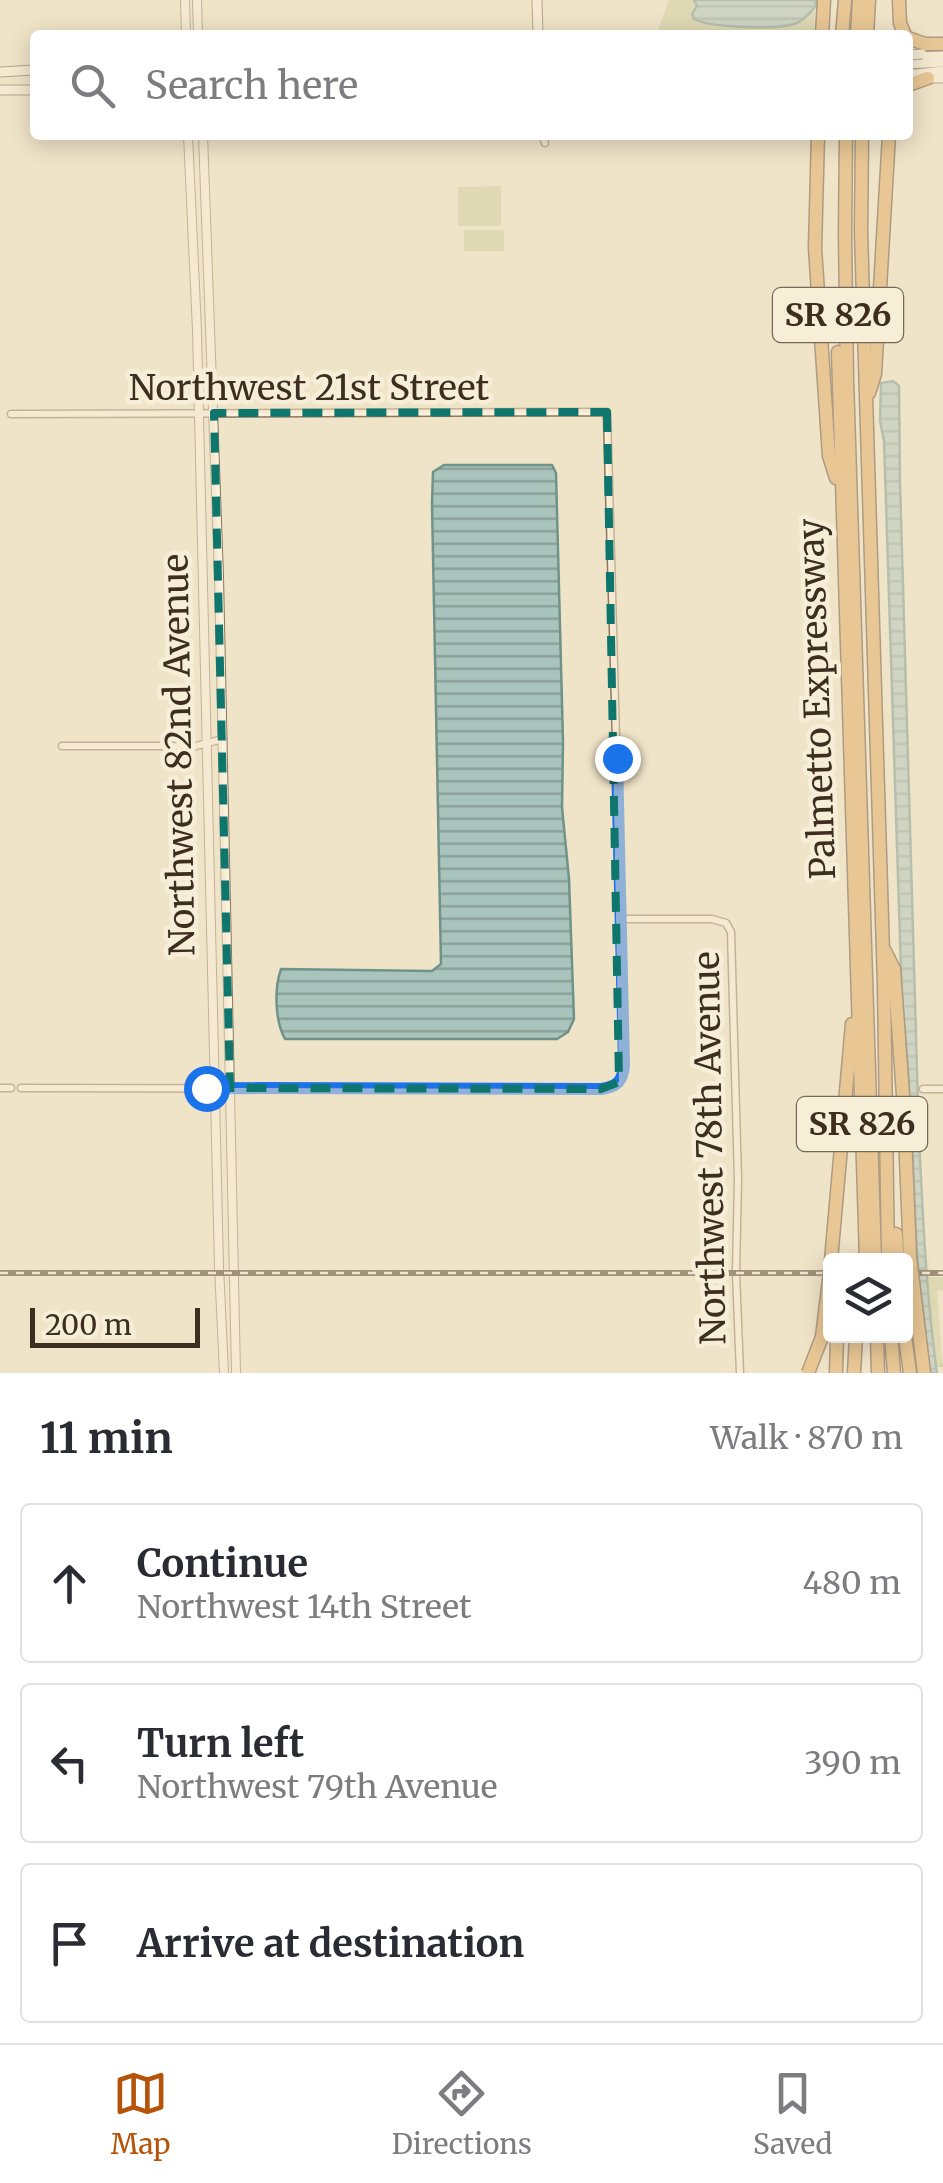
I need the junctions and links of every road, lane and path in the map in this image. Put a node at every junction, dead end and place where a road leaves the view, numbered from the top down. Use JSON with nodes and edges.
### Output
{"nodes":[{"id":1,"x":185,"y":0,"type":"edge"},
{"id":2,"x":197,"y":0,"type":"edge"},
{"id":3,"x":537,"y":0,"type":"edge"},
{"id":4,"x":824,"y":0,"type":"edge"},
{"id":5,"x":845,"y":0,"type":"edge"},
{"id":6,"x":856,"y":0,"type":"edge"},
{"id":7,"x":869,"y":0,"type":"edge"},
{"id":8,"x":895,"y":0,"type":"edge"},
{"id":9,"x":186,"y":30,"type":"edge"},
{"id":10,"x":198,"y":30,"type":"edge"},
{"id":11,"x":538,"y":30,"type":"edge"},
{"id":12,"x":822,"y":30,"type":"edge"},
{"id":13,"x":842,"y":30,"type":"edge"},
{"id":14,"x":854,"y":30,"type":"edge"},
{"id":15,"x":867,"y":30,"type":"edge"},
{"id":16,"x":892,"y":30,"type":"edge"},
{"id":17,"x":903,"y":30,"type":"edge"},
{"id":18,"x":913,"y":40,"type":"edge"},
{"id":19,"x":943,"y":44,"type":"edge"},
{"id":20,"x":914,"y":57,"type":"edge"},
{"id":21,"x":943,"y":57,"type":"edge"},
{"id":22,"x":30,"y":70,"type":"edge"},
{"id":23,"x":17,"y":71,"type":"junction"},
{"id":24,"x":0,"y":72,"type":"edge"},
{"id":25,"x":938,"y":76,"type":"edge"},
{"id":26,"x":913,"y":79,"type":"edge"},
{"id":27,"x":0,"y":88,"type":"edge"},
{"id":28,"x":30,"y":90,"type":"edge"},
{"id":29,"x":188,"y":140,"type":"edge"},
{"id":30,"x":203,"y":140,"type":"edge"},
{"id":31,"x":818,"y":140,"type":"edge"},
{"id":32,"x":846,"y":140,"type":"edge"},
{"id":33,"x":846,"y":140,"type":"edge"},
{"id":34,"x":862,"y":140,"type":"edge"},
{"id":35,"x":889,"y":140,"type":"edge"},
{"id":36,"x":193,"y":242,"type":"junction"},
{"id":37,"x":207,"y":242,"type":"junction"},
{"id":38,"x":866,"y":400,"type":"junction"},
{"id":39,"x":214,"y":412,"type":"junction"},
{"id":40,"x":198,"y":413,"type":"junction"},
{"id":41,"x":11,"y":414,"type":"dead end"},
{"id":42,"x":841,"y":494,"type":"junction"},
{"id":43,"x":223,"y":739,"type":"junction"},
{"id":44,"x":207,"y":744,"type":"junction"},
{"id":45,"x":62,"y":746,"type":"dead end"},
{"id":46,"x":621,"y":918,"type":"junction"},
{"id":47,"x":882,"y":944,"type":"junction"},
{"id":48,"x":857,"y":1005,"type":"junction"},
{"id":49,"x":0,"y":1088,"type":"edge"},
{"id":50,"x":11,"y":1088,"type":"dead end"},
{"id":51,"x":21,"y":1088,"type":"dead end"},
{"id":52,"x":215,"y":1088,"type":"junction"},
{"id":53,"x":230,"y":1088,"type":"junction"},
{"id":54,"x":943,"y":1089,"type":"edge"},
{"id":55,"x":923,"y":1090,"type":"dead end"},
{"id":56,"x":836,"y":1253,"type":"edge"},
{"id":57,"x":879,"y":1253,"type":"edge"},
{"id":58,"x":879,"y":1253,"type":"edge"},
{"id":59,"x":880,"y":1253,"type":"edge"},
{"id":60,"x":880,"y":1253,"type":"edge"},
{"id":61,"x":823,"y":1331,"type":"edge"},
{"id":62,"x":837,"y":1343,"type":"edge"},
{"id":63,"x":856,"y":1343,"type":"edge"},
{"id":64,"x":868,"y":1343,"type":"edge"},
{"id":65,"x":884,"y":1343,"type":"edge"},
{"id":66,"x":886,"y":1343,"type":"edge"},
{"id":67,"x":906,"y":1343,"type":"edge"},
{"id":68,"x":912,"y":1343,"type":"edge"},
{"id":69,"x":224,"y":1373,"type":"edge"},
{"id":70,"x":236,"y":1373,"type":"edge"},
{"id":71,"x":740,"y":1373,"type":"edge"},
{"id":72,"x":808,"y":1373,"type":"edge"},
{"id":73,"x":836,"y":1373,"type":"edge"},
{"id":74,"x":854,"y":1373,"type":"edge"},
{"id":75,"x":870,"y":1373,"type":"edge"},
{"id":76,"x":882,"y":1373,"type":"edge"},
{"id":77,"x":894,"y":1373,"type":"edge"},
{"id":78,"x":910,"y":1373,"type":"edge"},
{"id":79,"x":924,"y":1373,"type":"edge"}],
"edges":[{"from":1,"to":9,"type":"street"},
{"from":2,"to":10,"type":"street"},
{"from":3,"to":11,"type":"main road"},
{"from":4,"to":12,"type":"highway"},
{"from":5,"to":13,"type":"highway"},
{"from":6,"to":14,"type":"highway"},
{"from":7,"to":15,"type":"highway"},
{"from":8,"to":16,"type":"highway"},
{"from":8,"to":17,"type":"highway"},
{"from":18,"to":19,"type":"highway"},
{"from":20,"to":21,"type":"main road"},
{"from":22,"to":23,"type":"main road"},
{"from":23,"to":24,"type":"main road"},
{"from":23,"to":27,"type":"main road"},
{"from":25,"to":26,"type":"highway"},
{"from":27,"to":28,"type":"main road"},
{"from":29,"to":36,"type":"street","name":"Northwest 82nd Avenue"},
{"from":30,"to":37,"type":"street","name":"Northwest 82nd Avenue"},
{"from":31,"to":42,"type":"highway"},
{"from":32,"to":42,"type":"highway","name":"Palmetto Expressway","number":"SR 826"},
{"from":33,"to":57,"type":"highway"},
{"from":34,"to":38,"type":"highway","name":"Palmetto Expressway","number":"SR 826"},
{"from":35,"to":38,"type":"highway"},
{"from":36,"to":37,"type":"street"},
{"from":36,"to":40,"type":"street","name":"Northwest 82nd Avenue"},
{"from":37,"to":39,"type":"street","name":"Northwest 82nd Avenue"},
{"from":38,"to":47,"type":"highway","name":"Palmetto Expressway","number":"SR 826"},
{"from":39,"to":40,"type":"street","name":"Northwest 21st Street"},
{"from":39,"to":43,"type":"street","name":"Northwest 82nd Avenue"},
{"from":39,"to":46,"type":"street","name":"Northwest 21st Street"},
{"from":40,"to":41,"type":"street","name":"Northwest 21st Street"},
{"from":40,"to":44,"type":"street","name":"Northwest 82nd Avenue"},
{"from":42,"to":48,"type":"highway","name":"Palmetto Expressway","number":"SR 826"},
{"from":43,"to":44,"type":"street"},
{"from":43,"to":53,"type":"street","name":"Northwest 82nd Avenue"},
{"from":44,"to":45,"type":"street"},
{"from":44,"to":52,"type":"street","name":"Northwest 82nd Avenue"},
{"from":46,"to":53,"type":"street"},
{"from":46,"to":71,"type":"street","name":"Northwest 78th Avenue"},
{"from":47,"to":59,"type":"highway"},
{"from":47,"to":60,"type":"highway","name":"Palmetto Expressway","number":"SR 826"},
{"from":48,"to":56,"type":"highway"},
{"from":48,"to":58,"type":"highway","name":"Palmetto Expressway","number":"SR 826"},
{"from":49,"to":50,"type":"street"},
{"from":51,"to":52,"type":"street"},
{"from":52,"to":53,"type":"street"},
{"from":52,"to":69,"type":"street","name":"Northwest 82nd Avenue"},
{"from":53,"to":70,"type":"street","name":"Northwest 82nd Avenue"},
{"from":54,"to":55,"type":"street"},
{"from":61,"to":72,"type":"highway","bridge":true},
{"from":62,"to":73,"type":"highway"},
{"from":63,"to":74,"type":"highway"},
{"from":64,"to":75,"type":"highway"},
{"from":65,"to":76,"type":"highway"},
{"from":66,"to":77,"type":"highway"},
{"from":67,"to":78,"type":"highway"},
{"from":68,"to":79,"type":"highway","bridge":true}]}
